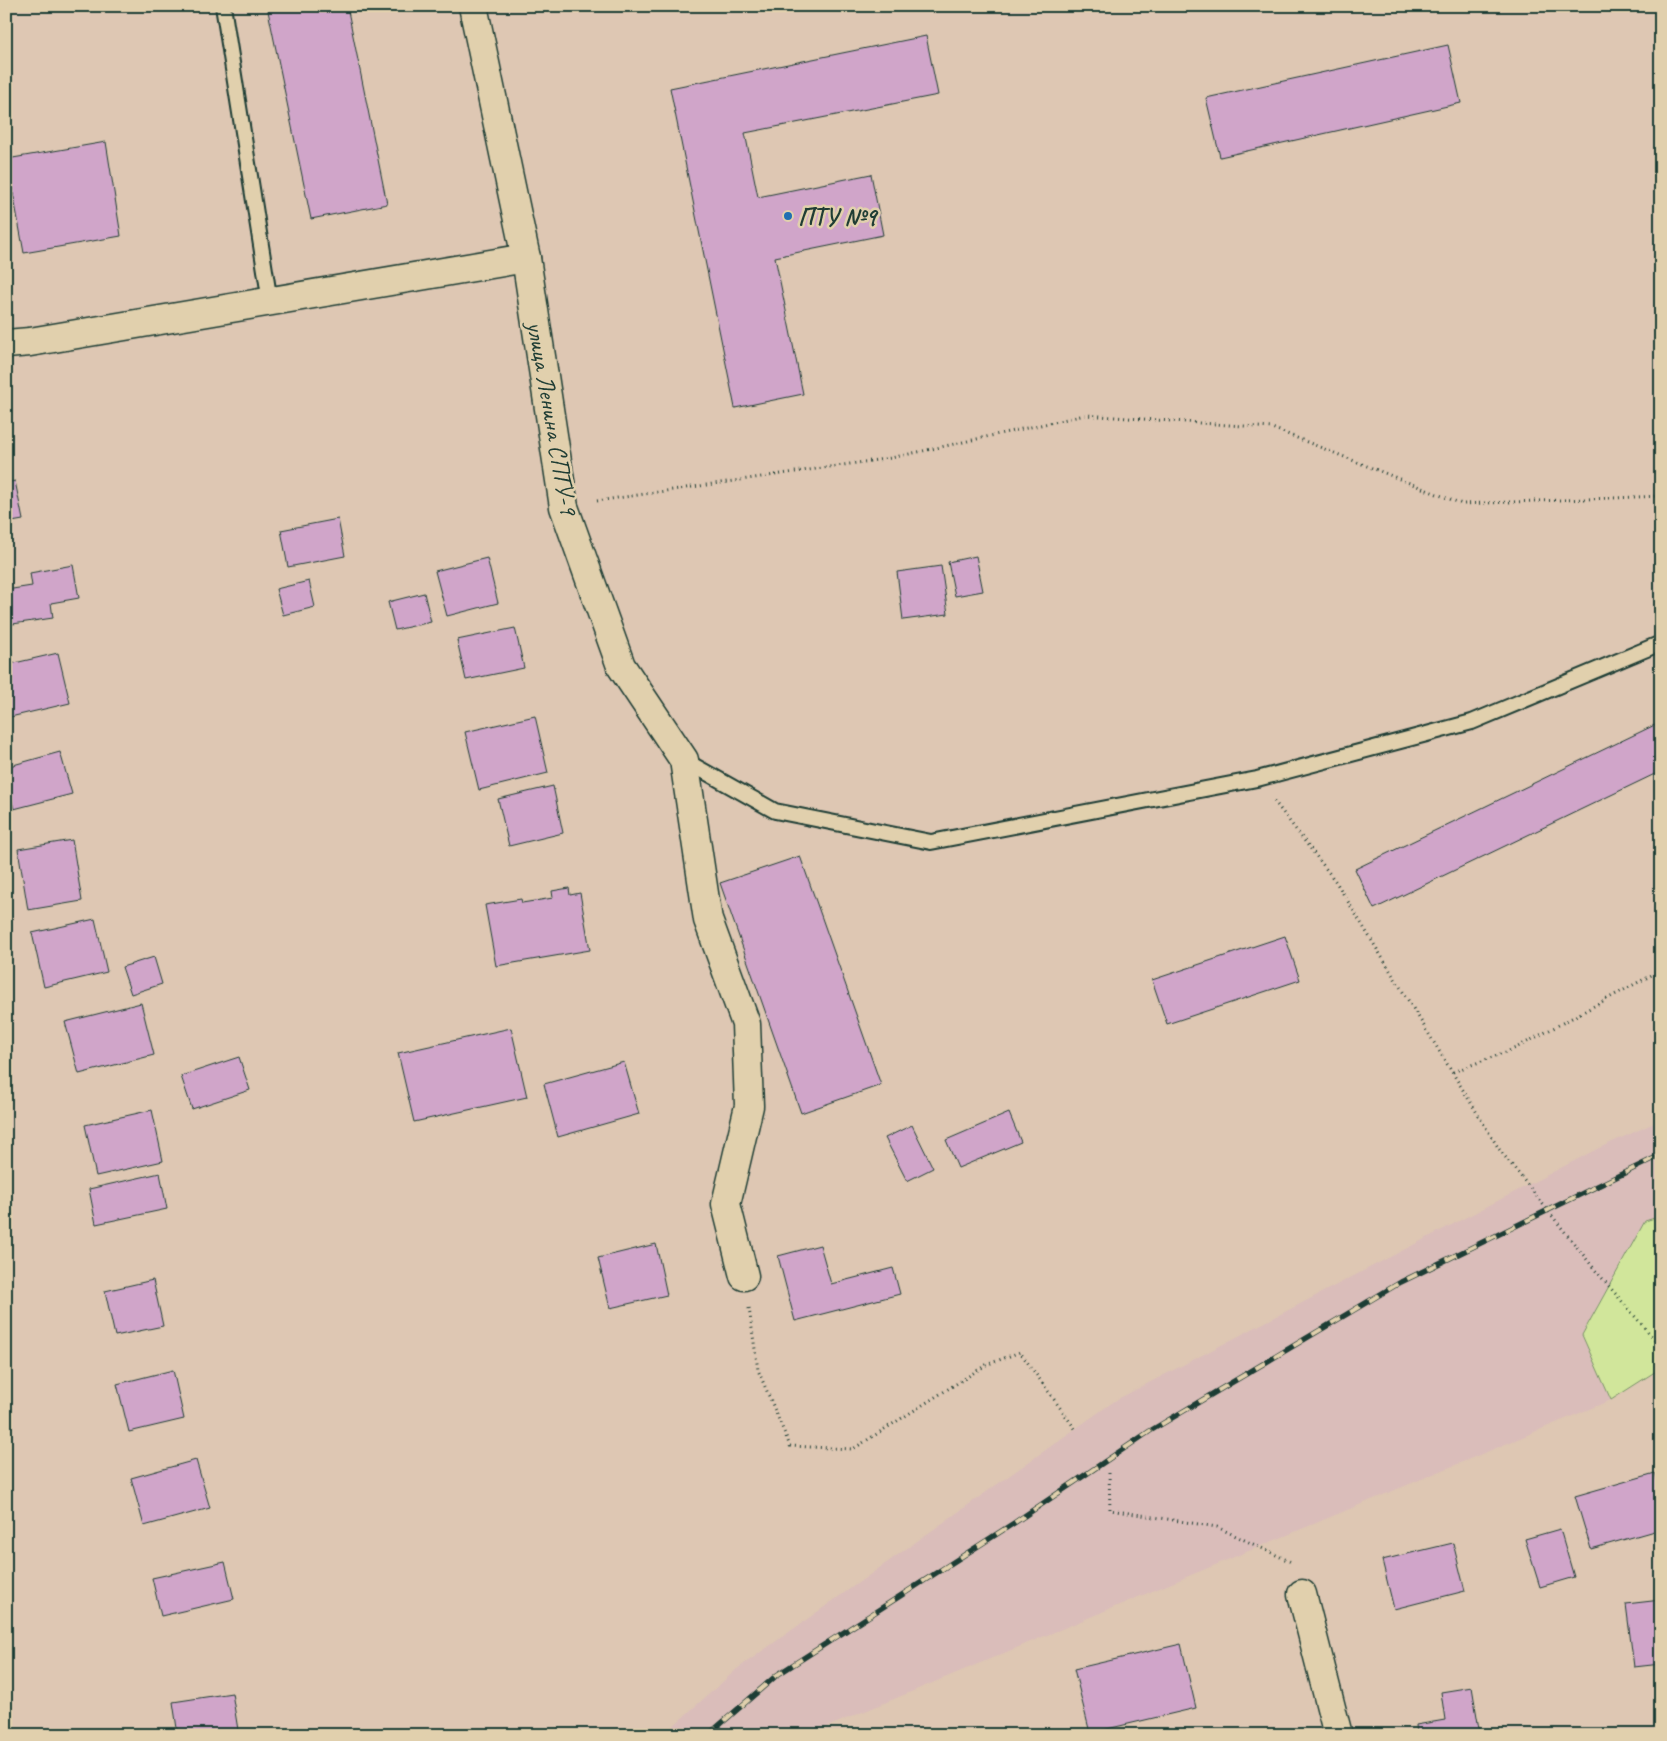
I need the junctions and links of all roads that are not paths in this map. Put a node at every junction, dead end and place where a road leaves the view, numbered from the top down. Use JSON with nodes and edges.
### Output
{"nodes":[{"id":1,"x":223,"y":6,"type":"edge"},
{"id":2,"x":473,"y":6,"type":"edge"},
{"id":3,"x":526,"y":258,"type":"junction"},
{"id":4,"x":270,"y":302,"type":"junction"},
{"id":5,"x":6,"y":344,"type":"edge"},
{"id":6,"x":1661,"y":643,"type":"edge"},
{"id":7,"x":684,"y":760,"type":"junction"},
{"id":8,"x":744,"y":1276,"type":"road end"},
{"id":9,"x":1302,"y":1594,"type":"road end"},
{"id":10,"x":1338,"y":1735,"type":"edge"}],
"edges":[{"from":1,"to":4,"type":"lane"},
{"from":2,"to":3,"type":"street","name":"улица Ленина СПТУ-9"},
{"from":3,"to":4,"type":"street"},
{"from":3,"to":7,"type":"street","name":"улица Ленина СПТУ-9"},
{"from":4,"to":5,"type":"street"},
{"from":6,"to":7,"type":"lane"},
{"from":7,"to":8,"type":"street","name":"улица Ленина СПТУ-9"},
{"from":9,"to":10,"type":"street"}]}
